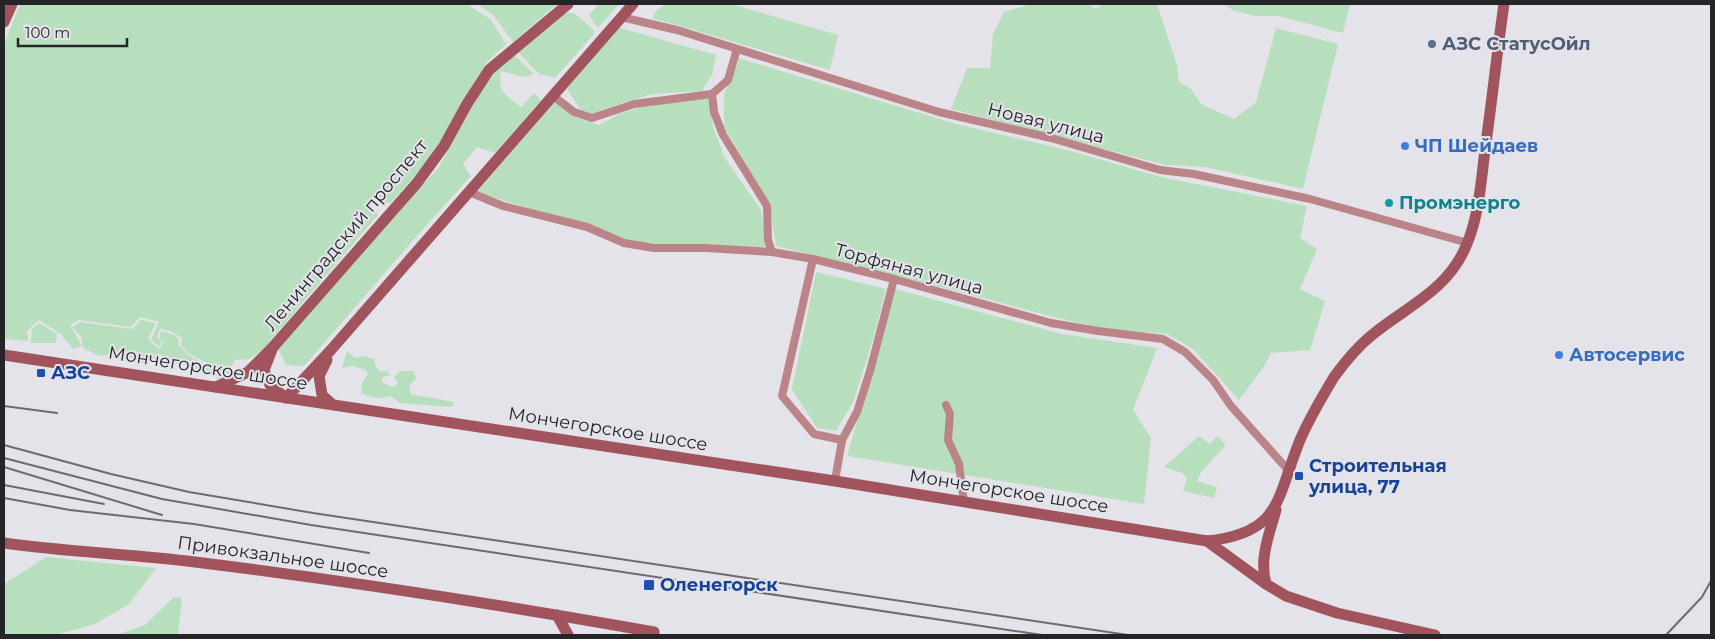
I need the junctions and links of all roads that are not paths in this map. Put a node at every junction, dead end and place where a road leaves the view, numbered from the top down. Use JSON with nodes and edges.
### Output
{"nodes":[{"id":1,"x":12,"y":4,"type":"edge"},
{"id":2,"x":568,"y":4,"type":"edge"},
{"id":3,"x":633,"y":4,"type":"edge"},
{"id":4,"x":1504,"y":4,"type":"edge"},
{"id":5,"x":621,"y":17,"type":"junction"},
{"id":6,"x":4,"y":22,"type":"edge"},
{"id":7,"x":737,"y":49,"type":"junction"},
{"id":8,"x":712,"y":94,"type":"junction"},
{"id":9,"x":552,"y":95,"type":"junction"},
{"id":10,"x":469,"y":192,"type":"junction"},
{"id":11,"x":1468,"y":243,"type":"junction"},
{"id":12,"x":772,"y":252,"type":"junction"},
{"id":13,"x":812,"y":259,"type":"junction"},
{"id":14,"x":894,"y":280,"type":"junction"},
{"id":15,"x":272,"y":347,"type":"junction"},
{"id":16,"x":330,"y":352,"type":"junction"},
{"id":17,"x":4,"y":355,"type":"edge"},
{"id":18,"x":216,"y":387,"type":"junction"},
{"id":19,"x":286,"y":398,"type":"junction"},
{"id":20,"x":332,"y":404,"type":"junction"},
{"id":21,"x":946,"y":405,"type":"dead end"},
{"id":22,"x":842,"y":440,"type":"junction"},
{"id":23,"x":1289,"y":471,"type":"junction"},
{"id":24,"x":835,"y":481,"type":"junction"},
{"id":25,"x":964,"y":502,"type":"junction"},
{"id":26,"x":1278,"y":504,"type":"junction"},
{"id":27,"x":1207,"y":542,"type":"junction"},
{"id":28,"x":4,"y":543,"type":"edge"},
{"id":29,"x":1266,"y":584,"type":"junction"},
{"id":30,"x":557,"y":615,"type":"junction"},
{"id":31,"x":657,"y":634,"type":"edge"},
{"id":32,"x":568,"y":635,"type":"edge"},
{"id":33,"x":1435,"y":635,"type":"edge"}],
"edges":[{"from":1,"to":6,"type":"street"},
{"from":2,"to":15,"type":"street","name":"Ленинградский проспект"},
{"from":3,"to":5,"type":"street"},
{"from":4,"to":11,"type":"street"},
{"from":5,"to":7,"type":"street","name":"Новая улица"},
{"from":5,"to":9,"type":"street"},
{"from":7,"to":8,"type":"street"},
{"from":7,"to":11,"type":"street","name":"Новая улица"},
{"from":8,"to":9,"type":"street"},
{"from":8,"to":12,"type":"street"},
{"from":9,"to":10,"type":"street"},
{"from":10,"to":12,"type":"street","name":"Торфяная улица"},
{"from":10,"to":16,"type":"street"},
{"from":11,"to":23,"type":"street"},
{"from":12,"to":13,"type":"street","name":"Торфяная улица"},
{"from":13,"to":14,"type":"street","name":"Торфяная улица"},
{"from":13,"to":22,"type":"street"},
{"from":14,"to":22,"type":"street"},
{"from":14,"to":23,"type":"street","name":"Торфяная улица"},
{"from":15,"to":18,"type":"street","name":"Ленинградский проспект"},
{"from":15,"to":19,"type":"street"},
{"from":16,"to":19,"type":"street"},
{"from":16,"to":20,"type":"street"},
{"from":17,"to":18,"type":"street","name":"Мончегорское шоссе"},
{"from":18,"to":19,"type":"street","name":"Мончегорское шоссе"},
{"from":19,"to":20,"type":"street","name":"Мончегорское шоссе"},
{"from":20,"to":24,"type":"street","name":"Мончегорское шоссе"},
{"from":21,"to":25,"type":"street"},
{"from":22,"to":24,"type":"street"},
{"from":23,"to":26,"type":"street"},
{"from":24,"to":25,"type":"street","name":"Мончегорское шоссе"},
{"from":25,"to":27,"type":"street","name":"Мончегорское шоссе"},
{"from":26,"to":27,"type":"street"},
{"from":26,"to":29,"type":"street"},
{"from":27,"to":29,"type":"street"},
{"from":28,"to":30,"type":"street","name":"Привокзальное шоссе"},
{"from":29,"to":33,"type":"street"},
{"from":30,"to":31,"type":"street","name":"Привокзальное шоссе"},
{"from":30,"to":32,"type":"street"}]}
